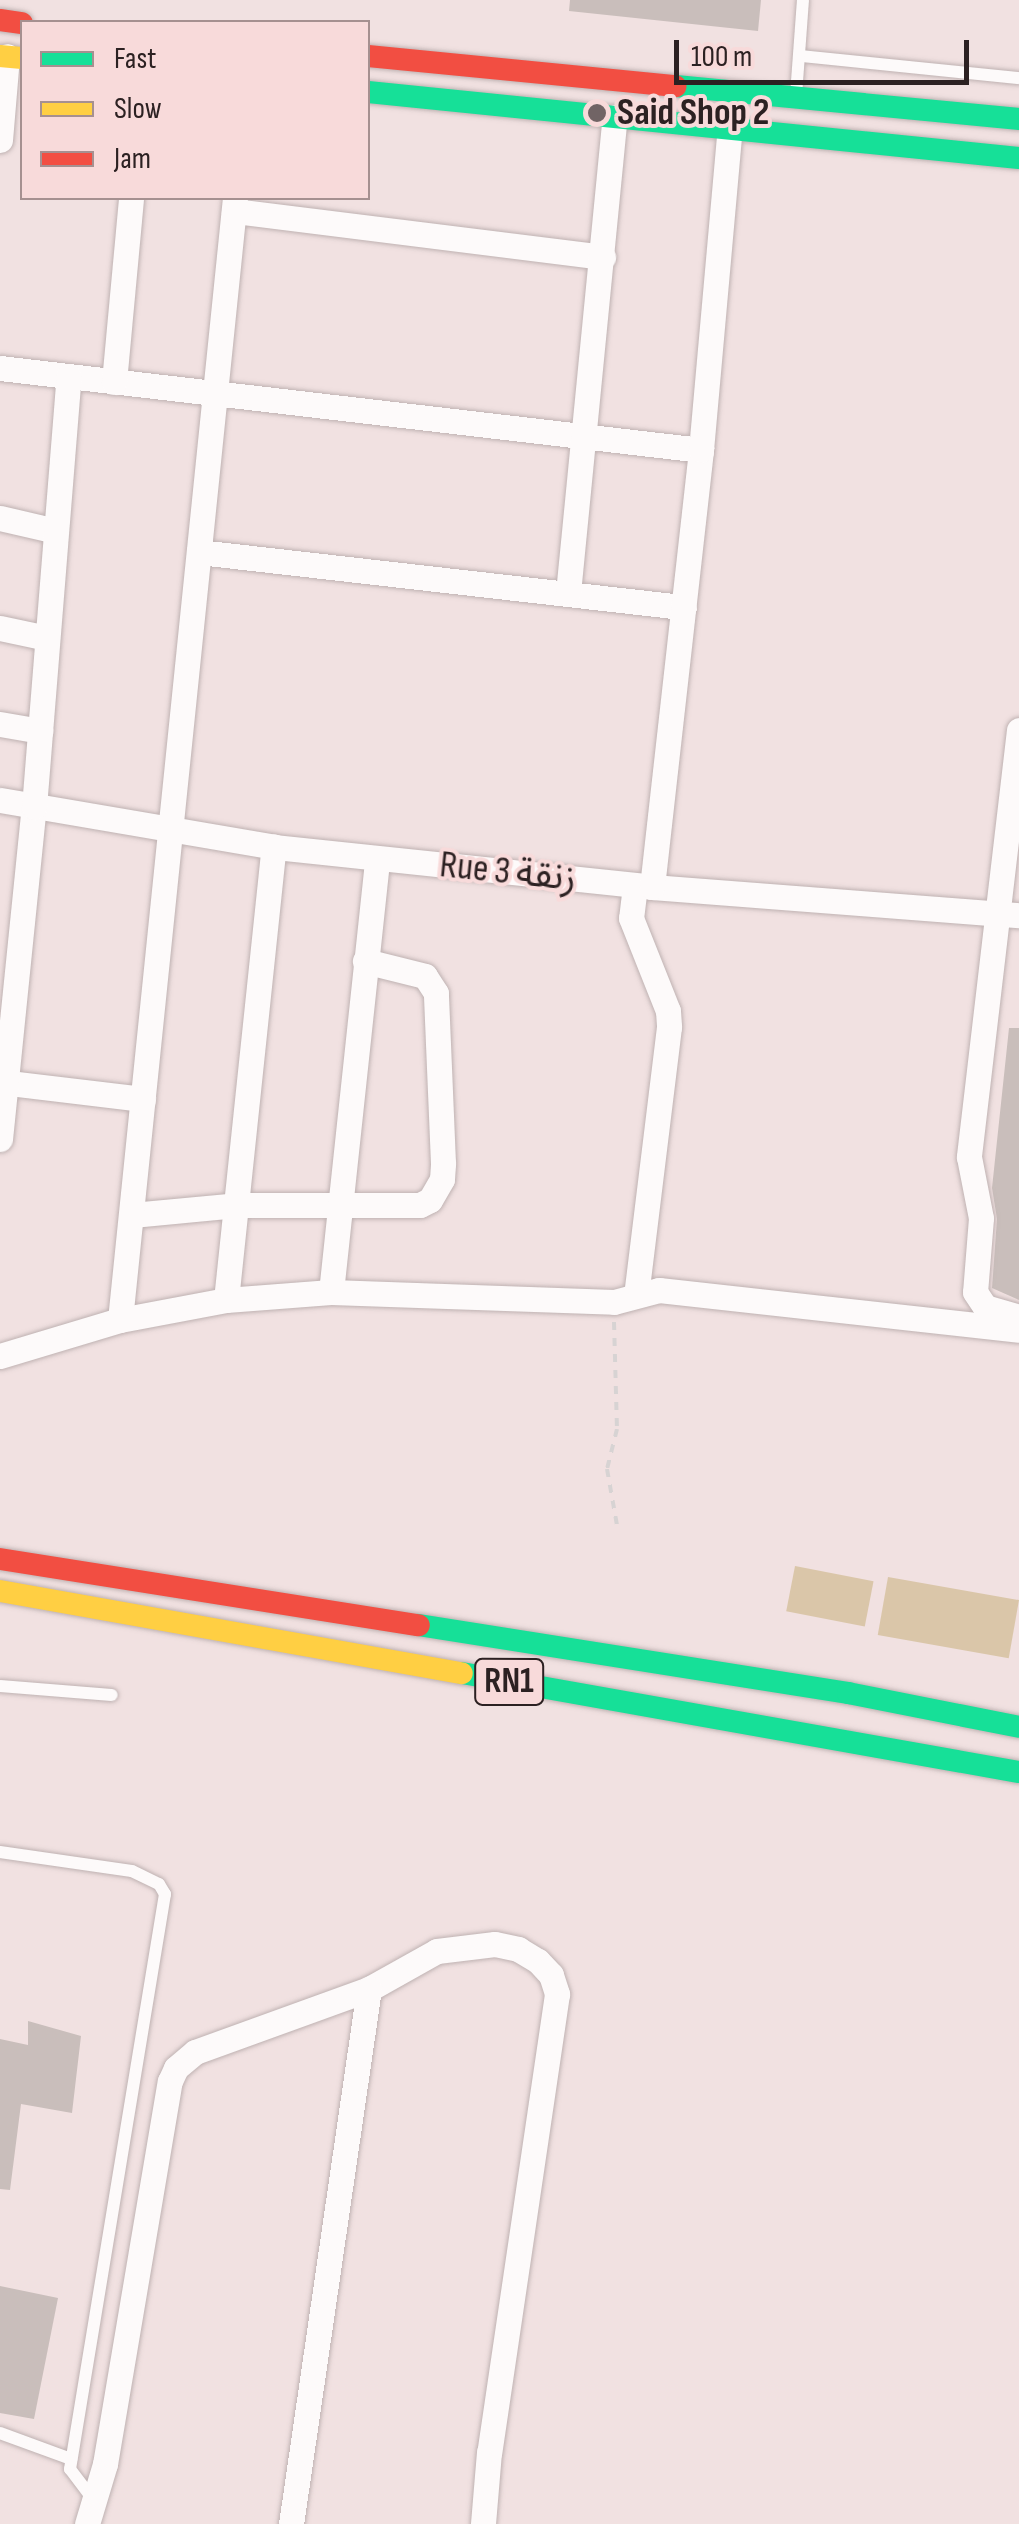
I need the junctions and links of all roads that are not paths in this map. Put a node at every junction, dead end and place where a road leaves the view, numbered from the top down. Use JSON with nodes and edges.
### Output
{"nodes":[{"id":1,"x":803,"y":0,"type":"edge"},
{"id":2,"x":370,"y":56,"type":"edge"},
{"id":3,"x":801,"y":56,"type":"junction"},
{"id":4,"x":10,"y":57,"type":"edge"},
{"id":5,"x":1019,"y":78,"type":"edge"},
{"id":6,"x":370,"y":92,"type":"edge"},
{"id":7,"x":796,"y":98,"type":"junction"},
{"id":8,"x":615,"y":117,"type":"junction"},
{"id":9,"x":1019,"y":119,"type":"edge"},
{"id":10,"x":730,"y":128,"type":"junction"},
{"id":11,"x":0,"y":140,"type":"edge"},
{"id":12,"x":1019,"y":158,"type":"edge"},
{"id":13,"x":131,"y":200,"type":"edge"},
{"id":14,"x":235,"y":204,"type":"edge"},
{"id":15,"x":603,"y":257,"type":"junction"},
{"id":16,"x":0,"y":368,"type":"edge"},
{"id":17,"x":69,"y":376,"type":"junction"},
{"id":18,"x":114,"y":382,"type":"junction"},
{"id":19,"x":216,"y":393,"type":"junction"},
{"id":20,"x":584,"y":436,"type":"junction"},
{"id":21,"x":702,"y":450,"type":"junction"},
{"id":22,"x":0,"y":518,"type":"edge"},
{"id":23,"x":56,"y":531,"type":"junction"},
{"id":24,"x":199,"y":552,"type":"junction"},
{"id":25,"x":568,"y":593,"type":"junction"},
{"id":26,"x":684,"y":607,"type":"junction"},
{"id":27,"x":0,"y":628,"type":"edge"},
{"id":28,"x":47,"y":638,"type":"junction"},
{"id":29,"x":0,"y":724,"type":"edge"},
{"id":30,"x":1019,"y":730,"type":"edge"},
{"id":31,"x":40,"y":732,"type":"junction"},
{"id":32,"x":1016,"y":795,"type":"edge"},
{"id":33,"x":0,"y":800,"type":"edge"},
{"id":34,"x":34,"y":807,"type":"junction"},
{"id":35,"x":170,"y":829,"type":"junction"},
{"id":36,"x":274,"y":847,"type":"junction"},
{"id":37,"x":377,"y":858,"type":"junction"},
{"id":38,"x":644,"y":886,"type":"junction"},
{"id":39,"x":1008,"y":914,"type":"edge"},
{"id":40,"x":365,"y":961,"type":"junction"},
{"id":41,"x":4,"y":1083,"type":"edge"},
{"id":42,"x":143,"y":1099,"type":"junction"},
{"id":43,"x":0,"y":1140,"type":"edge"},
{"id":44,"x":237,"y":1204,"type":"junction"},
{"id":45,"x":342,"y":1207,"type":"junction"},
{"id":46,"x":132,"y":1215,"type":"junction"},
{"id":47,"x":331,"y":1292,"type":"junction"},
{"id":48,"x":625,"y":1298,"type":"junction"},
{"id":49,"x":226,"y":1300,"type":"junction"},
{"id":50,"x":1019,"y":1317,"type":"edge"},
{"id":51,"x":120,"y":1320,"type":"junction"},
{"id":52,"x":1019,"y":1330,"type":"edge"},
{"id":53,"x":0,"y":1356,"type":"edge"},
{"id":54,"x":0,"y":1559,"type":"edge"},
{"id":55,"x":0,"y":1591,"type":"edge"},
{"id":56,"x":0,"y":1686,"type":"edge"},
{"id":57,"x":848,"y":1693,"type":"junction"},
{"id":58,"x":112,"y":1695,"type":"dead end"},
{"id":59,"x":1019,"y":1708,"type":"edge"},
{"id":60,"x":1019,"y":1727,"type":"edge"},
{"id":61,"x":1019,"y":1773,"type":"edge"},
{"id":62,"x":0,"y":1852,"type":"edge"},
{"id":63,"x":369,"y":1989,"type":"junction"},
{"id":64,"x":0,"y":2433,"type":"edge"},
{"id":65,"x":71,"y":2459,"type":"junction"},
{"id":66,"x":93,"y":2517,"type":"edge"},
{"id":67,"x":291,"y":2524,"type":"edge"},
{"id":68,"x":483,"y":2524,"type":"edge"}],
"edges":[{"from":1,"to":3,"type":"lane"},
{"from":2,"to":7,"type":"main road"},
{"from":3,"to":5,"type":"lane"},
{"from":3,"to":7,"type":"lane"},
{"from":4,"to":11,"type":"street"},
{"from":6,"to":8,"type":"main road"},
{"from":7,"to":9,"type":"main road"},
{"from":8,"to":10,"type":"main road"},
{"from":8,"to":15,"type":"street"},
{"from":10,"to":12,"type":"main road"},
{"from":10,"to":21,"type":"street"},
{"from":13,"to":18,"type":"street"},
{"from":14,"to":15,"type":"street"},
{"from":14,"to":19,"type":"street"},
{"from":15,"to":20,"type":"street"},
{"from":16,"to":17,"type":"street"},
{"from":17,"to":18,"type":"street"},
{"from":17,"to":23,"type":"street"},
{"from":18,"to":19,"type":"street"},
{"from":19,"to":20,"type":"street"},
{"from":19,"to":24,"type":"street"},
{"from":20,"to":21,"type":"street"},
{"from":20,"to":25,"type":"street"},
{"from":21,"to":26,"type":"street"},
{"from":22,"to":23,"type":"street"},
{"from":23,"to":28,"type":"street"},
{"from":24,"to":25,"type":"street"},
{"from":24,"to":35,"type":"street"},
{"from":25,"to":26,"type":"street"},
{"from":26,"to":38,"type":"street"},
{"from":27,"to":28,"type":"street"},
{"from":28,"to":31,"type":"street"},
{"from":29,"to":31,"type":"street"},
{"from":30,"to":32,"type":"street"},
{"from":31,"to":34,"type":"street"},
{"from":32,"to":39,"type":"street"},
{"from":33,"to":34,"type":"street","name":"Rue 3 زنقة"},
{"from":34,"to":35,"type":"street","name":"Rue 3 زنقة"},
{"from":34,"to":41,"type":"street"},
{"from":35,"to":36,"type":"street","name":"Rue 3 زنقة"},
{"from":35,"to":42,"type":"street"},
{"from":36,"to":37,"type":"street","name":"Rue 3 زنقة"},
{"from":36,"to":44,"type":"street"},
{"from":37,"to":38,"type":"street","name":"Rue 3 زنقة"},
{"from":37,"to":40,"type":"street"},
{"from":38,"to":39,"type":"street","name":"Rue 3 زنقة"},
{"from":38,"to":48,"type":"street"},
{"from":39,"to":50,"type":"street"},
{"from":40,"to":45,"type":"street"},
{"from":40,"to":45,"type":"street"},
{"from":41,"to":42,"type":"street"},
{"from":41,"to":43,"type":"street"},
{"from":42,"to":46,"type":"street"},
{"from":44,"to":45,"type":"street"},
{"from":44,"to":46,"type":"street"},
{"from":44,"to":49,"type":"street"},
{"from":45,"to":47,"type":"street"},
{"from":46,"to":51,"type":"street"},
{"from":47,"to":48,"type":"street"},
{"from":47,"to":49,"type":"street"},
{"from":48,"to":52,"type":"street"},
{"from":49,"to":51,"type":"street"},
{"from":51,"to":53,"type":"street"},
{"from":54,"to":57,"type":"main road","number":"RN1"},
{"from":55,"to":61,"type":"main road","number":"RN1"},
{"from":56,"to":58,"type":"lane"},
{"from":57,"to":59,"type":"main road"},
{"from":57,"to":60,"type":"main road","number":"RN1"},
{"from":62,"to":65,"type":"lane"},
{"from":63,"to":66,"type":"street"},
{"from":63,"to":67,"type":"street"},
{"from":63,"to":68,"type":"street"},
{"from":64,"to":65,"type":"lane"},
{"from":65,"to":66,"type":"lane"}]}
